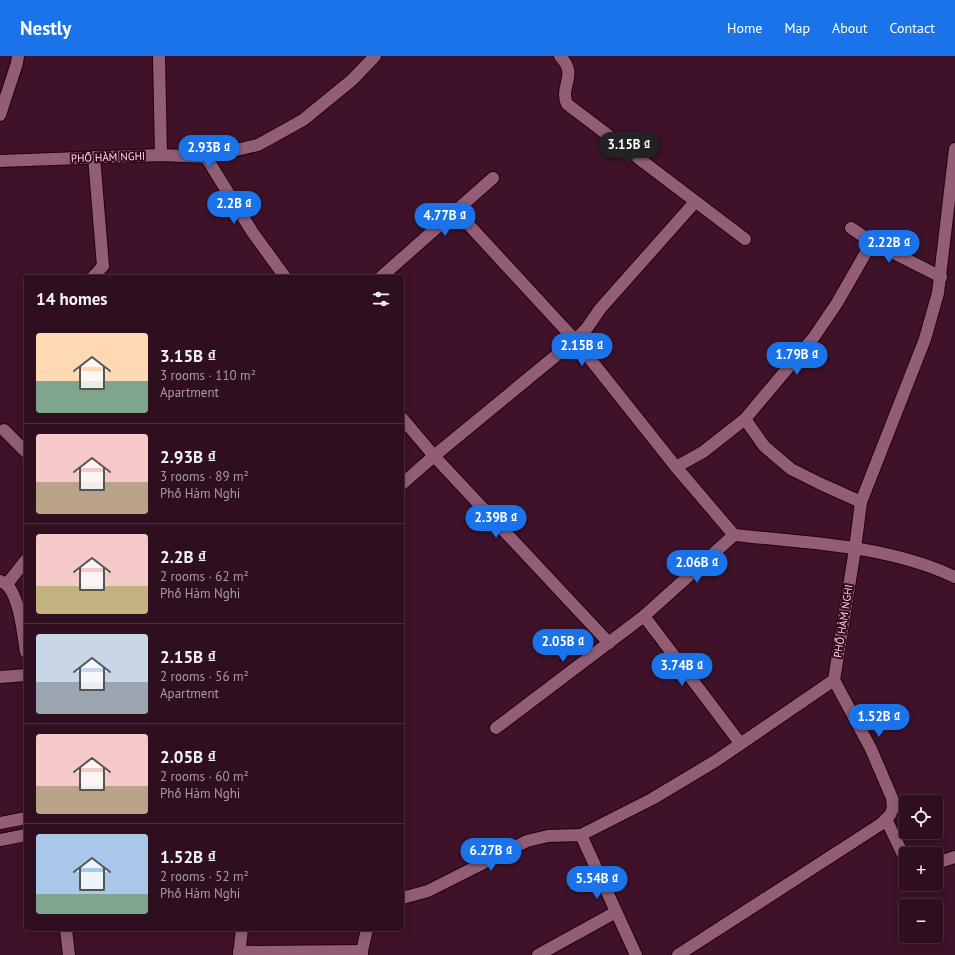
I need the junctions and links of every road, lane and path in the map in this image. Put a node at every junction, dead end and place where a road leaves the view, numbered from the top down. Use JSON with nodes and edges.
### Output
{"nodes":[{"id":1,"x":18,"y":56,"type":"edge"},
{"id":2,"x":159,"y":56,"type":"edge"},
{"id":3,"x":375,"y":56,"type":"edge"},
{"id":4,"x":560,"y":56,"type":"edge"},
{"id":5,"x":3,"y":99,"type":"edge"},
{"id":6,"x":0,"y":115,"type":"edge"},
{"id":7,"x":955,"y":149,"type":"edge"},
{"id":8,"x":161,"y":155,"type":"junction"},
{"id":9,"x":94,"y":157,"type":"junction"},
{"id":10,"x":206,"y":157,"type":"junction"},
{"id":11,"x":0,"y":161,"type":"edge"},
{"id":12,"x":493,"y":178,"type":"dead end"},
{"id":13,"x":696,"y":202,"type":"junction"},
{"id":14,"x":456,"y":211,"type":"junction"},
{"id":15,"x":851,"y":228,"type":"dead end"},
{"id":16,"x":745,"y":239,"type":"dead end"},
{"id":17,"x":872,"y":242,"type":"junction"},
{"id":18,"x":95,"y":275,"type":"edge"},
{"id":19,"x":283,"y":275,"type":"edge"},
{"id":20,"x":383,"y":275,"type":"edge"},
{"id":21,"x":941,"y":277,"type":"junction"},
{"id":22,"x":575,"y":340,"type":"junction"},
{"id":23,"x":745,"y":419,"type":"junction"},
{"id":24,"x":404,"y":420,"type":"edge"},
{"id":25,"x":4,"y":430,"type":"dead end"},
{"id":26,"x":24,"y":450,"type":"edge"},
{"id":27,"x":434,"y":456,"type":"junction"},
{"id":28,"x":676,"y":467,"type":"junction"},
{"id":29,"x":404,"y":482,"type":"edge"},
{"id":30,"x":861,"y":502,"type":"junction"},
{"id":31,"x":734,"y":535,"type":"junction"},
{"id":32,"x":856,"y":549,"type":"junction"},
{"id":33,"x":24,"y":562,"type":"edge"},
{"id":34,"x":955,"y":577,"type":"edge"},
{"id":35,"x":4,"y":583,"type":"edge"},
{"id":36,"x":644,"y":616,"type":"junction"},
{"id":37,"x":24,"y":640,"type":"edge"},
{"id":38,"x":609,"y":643,"type":"junction"},
{"id":39,"x":24,"y":675,"type":"edge"},
{"id":40,"x":0,"y":677,"type":"edge"},
{"id":41,"x":834,"y":680,"type":"junction"},
{"id":42,"x":496,"y":728,"type":"dead end"},
{"id":43,"x":740,"y":743,"type":"junction"},
{"id":44,"x":24,"y":818,"type":"edge"},
{"id":45,"x":886,"y":819,"type":"junction"},
{"id":46,"x":0,"y":823,"type":"edge"},
{"id":47,"x":24,"y":835,"type":"edge"},
{"id":48,"x":581,"y":835,"type":"junction"},
{"id":49,"x":0,"y":840,"type":"edge"},
{"id":50,"x":899,"y":847,"type":"edge"},
{"id":51,"x":955,"y":857,"type":"edge"},
{"id":52,"x":943,"y":861,"type":"edge"},
{"id":53,"x":404,"y":897,"type":"edge"},
{"id":54,"x":616,"y":912,"type":"junction"},
{"id":55,"x":66,"y":931,"type":"edge"},
{"id":56,"x":242,"y":931,"type":"edge"},
{"id":57,"x":367,"y":931,"type":"edge"},
{"id":58,"x":239,"y":953,"type":"edge"},
{"id":59,"x":362,"y":953,"type":"edge"},
{"id":60,"x":69,"y":955,"type":"edge"},
{"id":61,"x":538,"y":955,"type":"edge"},
{"id":62,"x":636,"y":955,"type":"edge"},
{"id":63,"x":678,"y":955,"type":"edge"}],
"edges":[{"from":1,"to":5,"type":"street"},
{"from":2,"to":8,"type":"street"},
{"from":3,"to":10,"type":"street","name":"PHỐ HÀM NGHI"},
{"from":4,"to":13,"type":"street"},
{"from":5,"to":6,"type":"street"},
{"from":7,"to":21,"type":"street","name":"PHỐ HÀM NGHI"},
{"from":8,"to":9,"type":"street","name":"PHỐ HÀM NGHI"},
{"from":8,"to":10,"type":"street","name":"PHỐ HÀM NGHI"},
{"from":9,"to":11,"type":"street","name":"PHỐ HÀM NGHI"},
{"from":9,"to":18,"type":"street"},
{"from":10,"to":19,"type":"street"},
{"from":12,"to":14,"type":"street"},
{"from":13,"to":16,"type":"street"},
{"from":13,"to":22,"type":"street"},
{"from":14,"to":20,"type":"street"},
{"from":14,"to":22,"type":"street"},
{"from":15,"to":17,"type":"street"},
{"from":17,"to":21,"type":"street"},
{"from":17,"to":23,"type":"street"},
{"from":21,"to":30,"type":"street","name":"PHỐ HÀM NGHI"},
{"from":22,"to":27,"type":"street"},
{"from":22,"to":28,"type":"street"},
{"from":23,"to":28,"type":"street"},
{"from":23,"to":30,"type":"street"},
{"from":24,"to":27,"type":"street"},
{"from":25,"to":26,"type":"street"},
{"from":27,"to":29,"type":"street"},
{"from":27,"to":38,"type":"street"},
{"from":28,"to":31,"type":"street"},
{"from":30,"to":32,"type":"street","name":"PHỐ HÀM NGHI"},
{"from":31,"to":32,"type":"street"},
{"from":31,"to":36,"type":"street"},
{"from":32,"to":34,"type":"street"},
{"from":32,"to":41,"type":"street","name":"PHỐ HÀM NGHI"},
{"from":33,"to":35,"type":"street"},
{"from":35,"to":37,"type":"street"},
{"from":36,"to":38,"type":"street"},
{"from":36,"to":43,"type":"street"},
{"from":38,"to":42,"type":"street"},
{"from":39,"to":40,"type":"street"},
{"from":41,"to":43,"type":"street"},
{"from":41,"to":45,"type":"street"},
{"from":43,"to":48,"type":"street"},
{"from":44,"to":46,"type":"street"},
{"from":45,"to":50,"type":"street"},
{"from":45,"to":63,"type":"street"},
{"from":47,"to":49,"type":"street"},
{"from":48,"to":53,"type":"street"},
{"from":48,"to":54,"type":"street"},
{"from":51,"to":52,"type":"street"},
{"from":54,"to":61,"type":"street"},
{"from":54,"to":62,"type":"street"},
{"from":55,"to":60,"type":"street"},
{"from":56,"to":58,"type":"street"},
{"from":57,"to":59,"type":"street"},
{"from":58,"to":59,"type":"street"}]}
